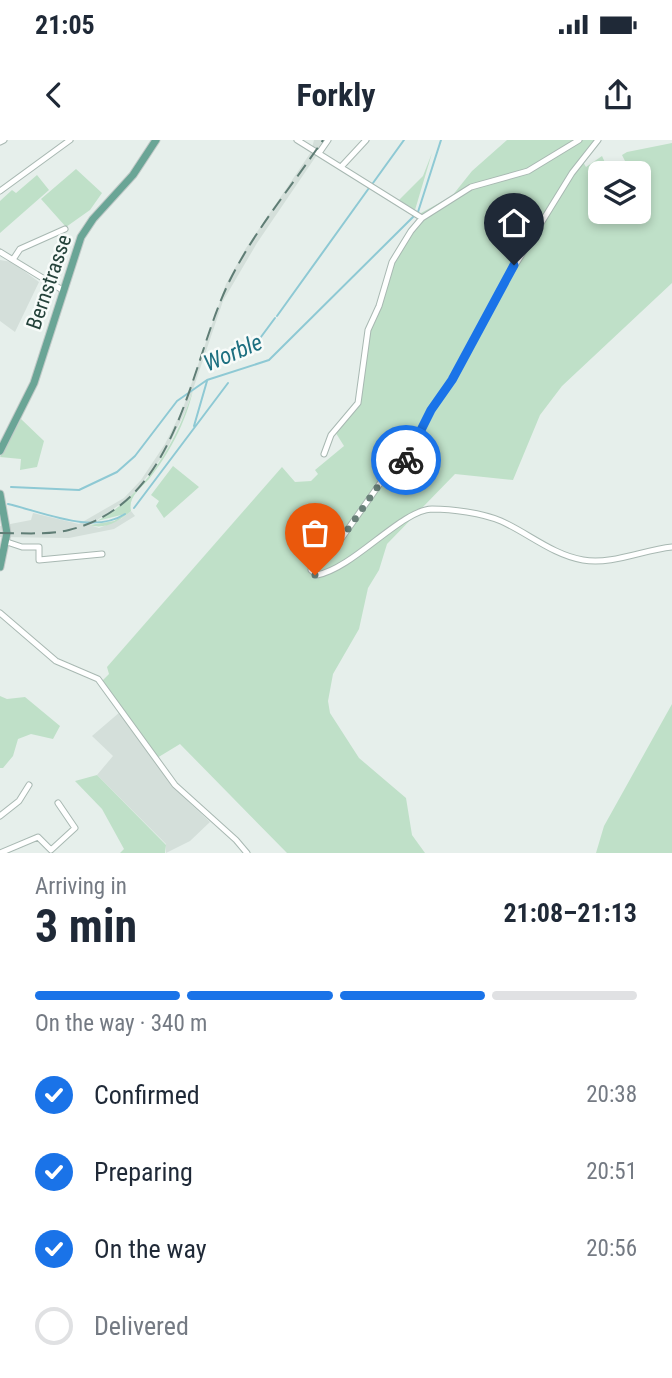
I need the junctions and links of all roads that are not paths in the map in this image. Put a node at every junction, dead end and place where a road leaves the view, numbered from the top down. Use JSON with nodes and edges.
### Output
{"nodes":[{"id":1,"x":70,"y":140,"type":"edge"},
{"id":2,"x":297,"y":140,"type":"edge"},
{"id":3,"x":328,"y":140,"type":"edge"},
{"id":4,"x":366,"y":140,"type":"edge"},
{"id":5,"x":579,"y":140,"type":"edge"},
{"id":6,"x":598,"y":140,"type":"edge"},
{"id":7,"x":155,"y":141,"type":"edge"},
{"id":8,"x":319,"y":153,"type":"junction"},
{"id":9,"x":341,"y":167,"type":"junction"},
{"id":10,"x":0,"y":191,"type":"edge"},
{"id":11,"x":418,"y":215,"type":"junction"},
{"id":12,"x":65,"y":229,"type":"dead end"},
{"id":13,"x":0,"y":252,"type":"edge"},
{"id":14,"x":14,"y":258,"type":"junction"},
{"id":15,"x":64,"y":291,"type":"junction"},
{"id":16,"x":0,"y":450,"type":"edge"},
{"id":17,"x":324,"y":454,"type":"dead end"},
{"id":18,"x":0,"y":494,"type":"edge"},
{"id":19,"x":6,"y":542,"type":"junction"},
{"id":20,"x":672,"y":547,"type":"edge"},
{"id":21,"x":102,"y":554,"type":"dead end"},
{"id":22,"x":0,"y":567,"type":"edge"},
{"id":23,"x":0,"y":614,"type":"edge"},
{"id":24,"x":29,"y":785,"type":"dead end"},
{"id":25,"x":58,"y":803,"type":"dead end"},
{"id":26,"x":0,"y":817,"type":"edge"},
{"id":27,"x":0,"y":853,"type":"edge"},
{"id":28,"x":247,"y":853,"type":"edge"}],
"edges":[{"from":1,"to":10,"type":"street"},
{"from":2,"to":8,"type":"street"},
{"from":3,"to":8,"type":"street"},
{"from":4,"to":9,"type":"street"},
{"from":5,"to":11,"type":"street"},
{"from":6,"to":20,"type":"street"},
{"from":7,"to":15,"type":"main road","name":"Bernstrasse"},
{"from":8,"to":9,"type":"street"},
{"from":9,"to":11,"type":"street"},
{"from":11,"to":17,"type":"street"},
{"from":12,"to":14,"type":"street"},
{"from":13,"to":14,"type":"street"},
{"from":14,"to":15,"type":"street"},
{"from":15,"to":16,"type":"main road","name":"Bernstrasse"},
{"from":18,"to":19,"type":"main road"},
{"from":19,"to":21,"type":"street"},
{"from":19,"to":22,"type":"main road"},
{"from":23,"to":28,"type":"street"},
{"from":24,"to":26,"type":"street"},
{"from":25,"to":27,"type":"street"}]}
